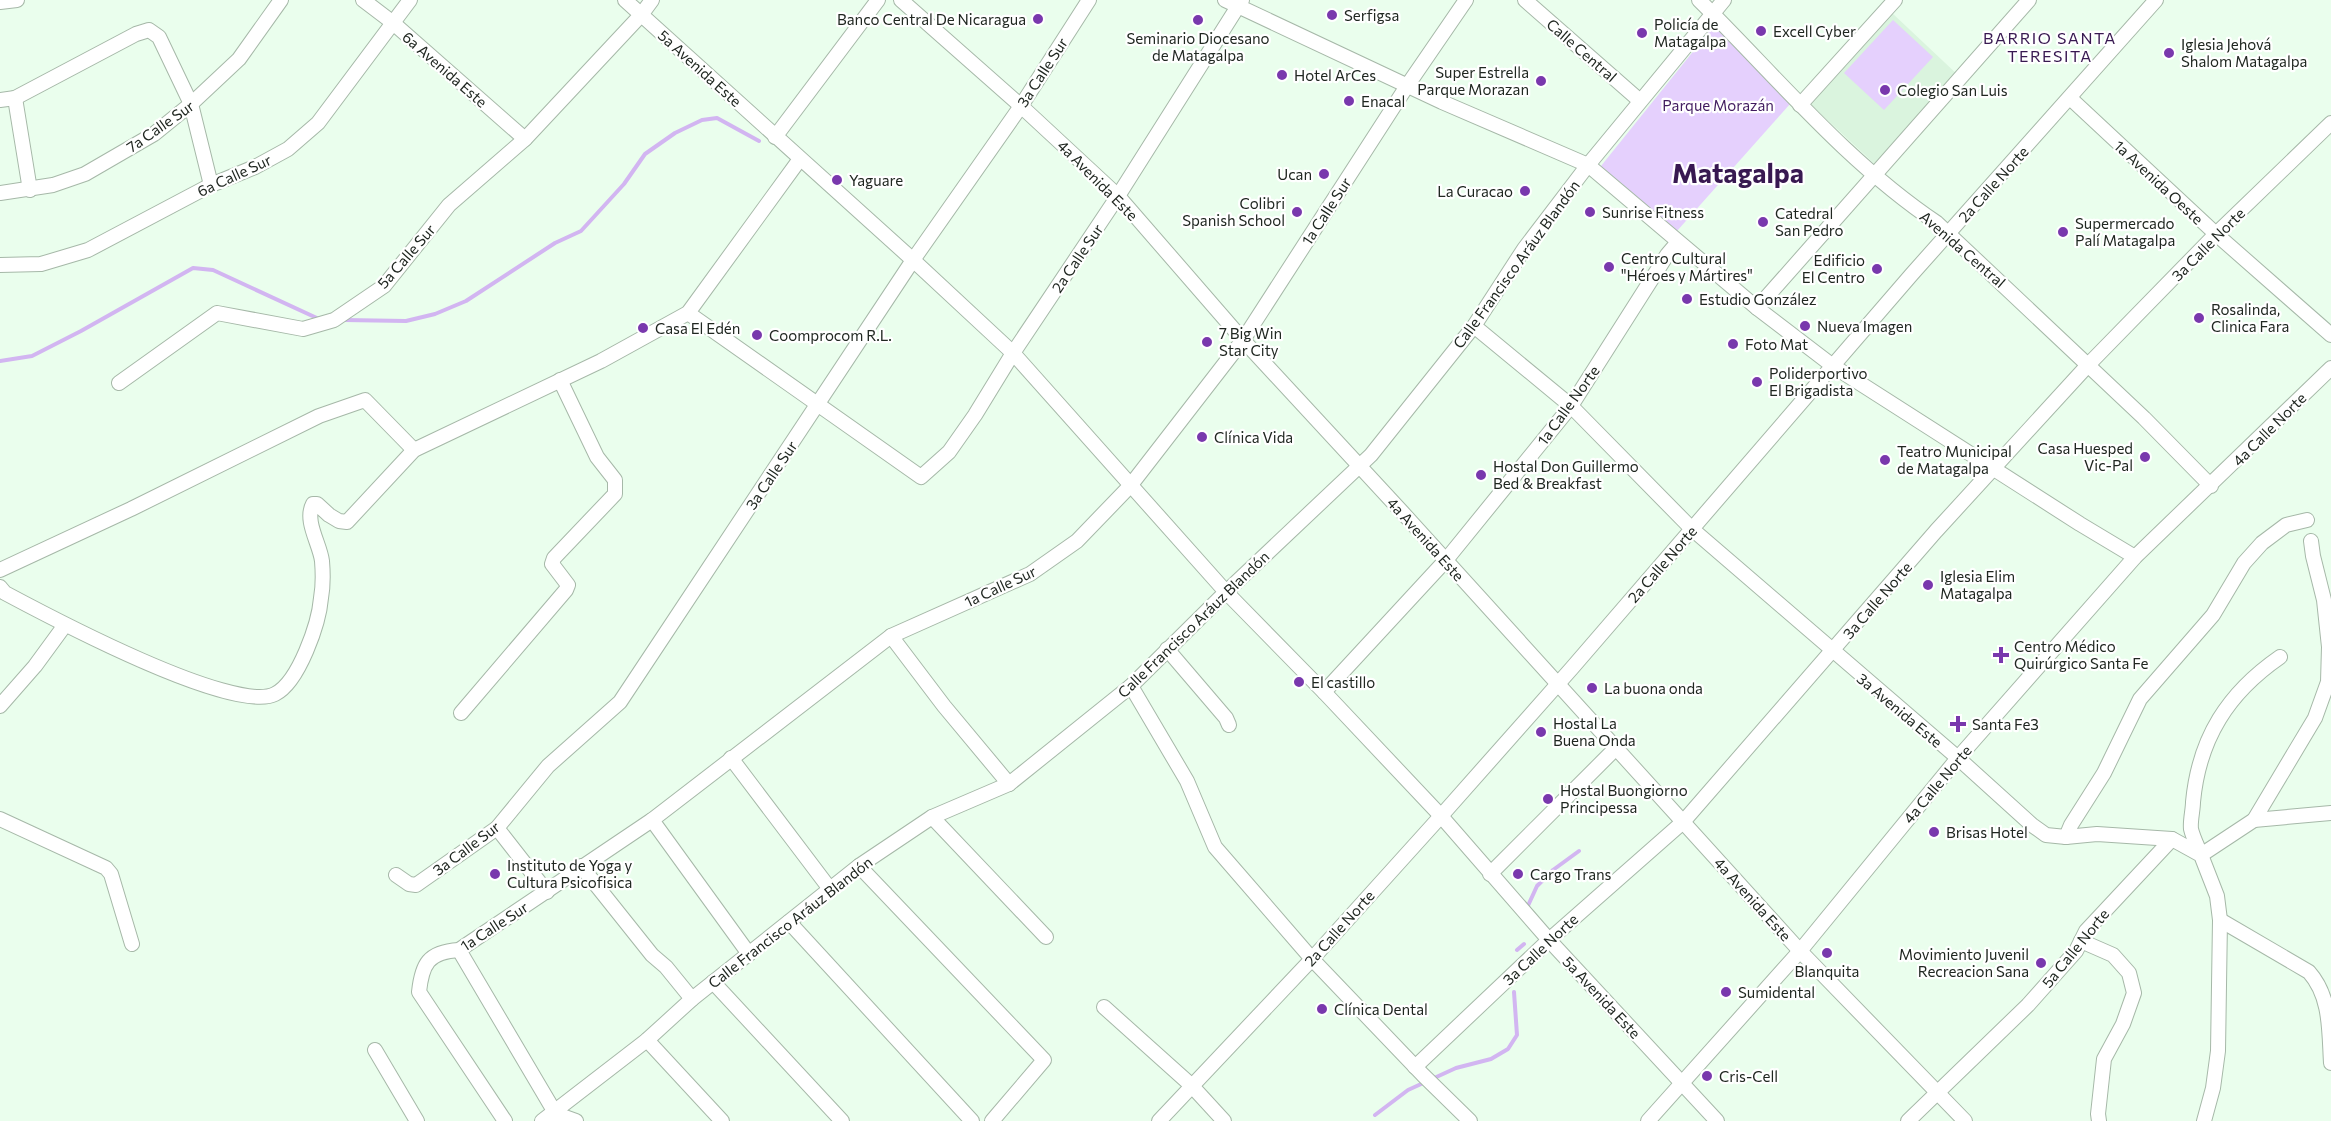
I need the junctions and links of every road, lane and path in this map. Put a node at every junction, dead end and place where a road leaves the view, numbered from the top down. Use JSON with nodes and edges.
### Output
{"nodes":[{"id":1,"x":17,"y":0,"type":"edge"},
{"id":2,"x":281,"y":0,"type":"edge"},
{"id":3,"x":363,"y":0,"type":"edge"},
{"id":4,"x":410,"y":0,"type":"edge"},
{"id":5,"x":625,"y":0,"type":"edge"},
{"id":6,"x":652,"y":0,"type":"edge"},
{"id":7,"x":878,"y":0,"type":"edge"},
{"id":8,"x":901,"y":0,"type":"edge"},
{"id":9,"x":1089,"y":0,"type":"edge"},
{"id":10,"x":1466,"y":0,"type":"edge"},
{"id":11,"x":1525,"y":0,"type":"edge"},
{"id":12,"x":1699,"y":0,"type":"edge"},
{"id":13,"x":1724,"y":0,"type":"edge"},
{"id":14,"x":1895,"y":0,"type":"edge"},
{"id":15,"x":2029,"y":0,"type":"edge"},
{"id":16,"x":2156,"y":0,"type":"edge"},
{"id":17,"x":0,"y":2,"type":"edge"},
{"id":18,"x":1235,"y":2,"type":"edge"},
{"id":19,"x":1713,"y":14,"type":"junction"},
{"id":20,"x":641,"y":15,"type":"junction"},
{"id":21,"x":392,"y":22,"type":"junction"},
{"id":22,"x":1407,"y":86,"type":"junction"},
{"id":23,"x":15,"y":98,"type":"junction"},
{"id":24,"x":2070,"y":98,"type":"junction"},
{"id":25,"x":0,"y":100,"type":"edge"},
{"id":26,"x":1640,"y":100,"type":"junction"},
{"id":27,"x":191,"y":104,"type":"junction"},
{"id":28,"x":1800,"y":105,"type":"junction"},
{"id":29,"x":1021,"y":106,"type":"junction"},
{"id":30,"x":2331,"y":123,"type":"edge"},
{"id":31,"x":775,"y":137,"type":"junction"},
{"id":32,"x":525,"y":139,"type":"junction"},
{"id":33,"x":800,"y":159,"type":"junction"},
{"id":34,"x":1588,"y":165,"type":"junction"},
{"id":35,"x":1875,"y":176,"type":"junction"},
{"id":36,"x":211,"y":185,"type":"junction"},
{"id":37,"x":30,"y":190,"type":"junction"},
{"id":38,"x":0,"y":193,"type":"edge"},
{"id":39,"x":1119,"y":196,"type":"junction"},
{"id":40,"x":1948,"y":234,"type":"junction"},
{"id":41,"x":2216,"y":234,"type":"junction"},
{"id":42,"x":1678,"y":242,"type":"junction"},
{"id":43,"x":913,"y":260,"type":"junction"},
{"id":44,"x":0,"y":265,"type":"edge"},
{"id":45,"x":1757,"y":308,"type":"junction"},
{"id":46,"x":688,"y":313,"type":"junction"},
{"id":47,"x":1474,"y":326,"type":"junction"},
{"id":48,"x":2331,"y":335,"type":"edge"},
{"id":49,"x":1243,"y":340,"type":"junction"},
{"id":50,"x":1013,"y":354,"type":"junction"},
{"id":51,"x":2088,"y":365,"type":"junction"},
{"id":52,"x":1833,"y":366,"type":"junction"},
{"id":53,"x":2331,"y":368,"type":"edge"},
{"id":54,"x":560,"y":380,"type":"junction"},
{"id":55,"x":119,"y":383,"type":"dead end"},
{"id":56,"x":817,"y":405,"type":"junction"},
{"id":57,"x":1571,"y":406,"type":"junction"},
{"id":58,"x":414,"y":450,"type":"junction"},
{"id":59,"x":1360,"y":466,"type":"junction"},
{"id":60,"x":1995,"y":470,"type":"junction"},
{"id":61,"x":1130,"y":486,"type":"junction"},
{"id":62,"x":2211,"y":486,"type":"junction"},
{"id":63,"x":2307,"y":520,"type":"dead end"},
{"id":64,"x":1692,"y":530,"type":"junction"},
{"id":65,"x":2311,"y":540,"type":"dead end"},
{"id":66,"x":2135,"y":557,"type":"junction"},
{"id":67,"x":1446,"y":560,"type":"junction"},
{"id":68,"x":0,"y":570,"type":"edge"},
{"id":69,"x":0,"y":587,"type":"edge"},
{"id":70,"x":1226,"y":592,"type":"junction"},
{"id":71,"x":65,"y":625,"type":"junction"},
{"id":72,"x":891,"y":636,"type":"junction"},
{"id":73,"x":1167,"y":649,"type":"junction"},
{"id":74,"x":1833,"y":652,"type":"junction"},
{"id":75,"x":2280,"y":657,"type":"dead end"},
{"id":76,"x":1558,"y":684,"type":"junction"},
{"id":77,"x":1131,"y":686,"type":"junction"},
{"id":78,"x":1324,"y":692,"type":"junction"},
{"id":79,"x":0,"y":706,"type":"edge"},
{"id":80,"x":461,"y":713,"type":"dead end"},
{"id":81,"x":1229,"y":725,"type":"dead end"},
{"id":82,"x":1617,"y":747,"type":"junction"},
{"id":83,"x":731,"y":758,"type":"junction"},
{"id":84,"x":1958,"y":758,"type":"junction"},
{"id":85,"x":1009,"y":784,"type":"junction"},
{"id":86,"x":2331,"y":813,"type":"edge"},
{"id":87,"x":1441,"y":816,"type":"junction"},
{"id":88,"x":932,"y":817,"type":"junction"},
{"id":89,"x":0,"y":819,"type":"edge"},
{"id":90,"x":652,"y":820,"type":"junction"},
{"id":91,"x":2254,"y":820,"type":"junction"},
{"id":92,"x":1683,"y":822,"type":"junction"},
{"id":93,"x":497,"y":828,"type":"junction"},
{"id":94,"x":2066,"y":837,"type":"junction"},
{"id":95,"x":2172,"y":839,"type":"junction"},
{"id":96,"x":2201,"y":855,"type":"junction"},
{"id":97,"x":581,"y":866,"type":"junction"},
{"id":98,"x":859,"y":866,"type":"junction"},
{"id":99,"x":1491,"y":874,"type":"junction"},
{"id":100,"x":396,"y":875,"type":"dead end"},
{"id":101,"x":831,"y":889,"type":"junction"},
{"id":102,"x":547,"y":892,"type":"junction"},
{"id":103,"x":2220,"y":920,"type":"junction"},
{"id":104,"x":789,"y":922,"type":"junction"},
{"id":105,"x":1046,"y":937,"type":"dead end"},
{"id":106,"x":1549,"y":940,"type":"junction"},
{"id":107,"x":2081,"y":941,"type":"junction"},
{"id":108,"x":132,"y":944,"type":"dead end"},
{"id":109,"x":459,"y":950,"type":"junction"},
{"id":110,"x":1800,"y":951,"type":"junction"},
{"id":111,"x":749,"y":954,"type":"junction"},
{"id":112,"x":1312,"y":959,"type":"junction"},
{"id":113,"x":713,"y":982,"type":"junction"},
{"id":114,"x":692,"y":999,"type":"junction"},
{"id":115,"x":1104,"y":1007,"type":"dead end"},
{"id":116,"x":647,"y":1040,"type":"junction"},
{"id":117,"x":375,"y":1050,"type":"dead end"},
{"id":118,"x":2331,"y":1063,"type":"edge"},
{"id":119,"x":1423,"y":1076,"type":"junction"},
{"id":120,"x":1681,"y":1082,"type":"junction"},
{"id":121,"x":1191,"y":1084,"type":"junction"},
{"id":122,"x":1938,"y":1092,"type":"junction"},
{"id":123,"x":552,"y":1118,"type":"edge"},
{"id":124,"x":417,"y":1121,"type":"edge"},
{"id":125,"x":505,"y":1121,"type":"edge"},
{"id":126,"x":576,"y":1121,"type":"edge"},
{"id":127,"x":723,"y":1121,"type":"edge"},
{"id":128,"x":842,"y":1121,"type":"edge"},
{"id":129,"x":972,"y":1121,"type":"edge"},
{"id":130,"x":992,"y":1121,"type":"edge"},
{"id":131,"x":1159,"y":1121,"type":"edge"},
{"id":132,"x":1224,"y":1121,"type":"edge"},
{"id":133,"x":1470,"y":1121,"type":"edge"},
{"id":134,"x":1648,"y":1121,"type":"edge"},
{"id":135,"x":1717,"y":1121,"type":"edge"},
{"id":136,"x":1908,"y":1121,"type":"edge"},
{"id":137,"x":1965,"y":1121,"type":"edge"},
{"id":138,"x":2099,"y":1121,"type":"edge"},
{"id":139,"x":2204,"y":1121,"type":"edge"}],
"edges":[{"from":1,"to":17,"type":"street"},
{"from":2,"to":27,"type":"street","name":"7a Calle Sur"},
{"from":3,"to":21,"type":"street","name":"6a Avenida Este"},
{"from":4,"to":21,"type":"street","name":"6a Calle Sur"},
{"from":5,"to":20,"type":"street","name":"5a Avenida Este"},
{"from":6,"to":20,"type":"street","name":"5a Calle Sur"},
{"from":7,"to":31,"type":"street"},
{"from":8,"to":29,"type":"street","name":"4a Avenida Este"},
{"from":9,"to":29,"type":"street","name":"3a Calle Sur"},
{"from":10,"to":22,"type":"street","name":"1a Calle Sur"},
{"from":11,"to":26,"type":"street","name":"Calle Central"},
{"from":12,"to":19,"type":"street","name":"Avenida Central"},
{"from":13,"to":19,"type":"street","name":"Calle Francisco Aráuz Blandón"},
{"from":14,"to":28,"type":"street"},
{"from":15,"to":35,"type":"street"},
{"from":16,"to":24,"type":"street","name":"2a Calle Norte"},
{"from":18,"to":22,"type":"street"},
{"from":18,"to":39,"type":"street","name":"2a Calle Sur"},
{"from":19,"to":26,"type":"street","name":"Calle Francisco Aráuz Blandón"},
{"from":19,"to":28,"type":"street","name":"Avenida Central"},
{"from":20,"to":31,"type":"street","name":"5a Avenida Este"},
{"from":20,"to":32,"type":"street","name":"5a Calle Sur"},
{"from":21,"to":32,"type":"street","name":"6a Avenida Este"},
{"from":21,"to":36,"type":"street","name":"6a Calle Sur"},
{"from":22,"to":34,"type":"street"},
{"from":22,"to":49,"type":"street","name":"1a Calle Sur"},
{"from":23,"to":25,"type":"street"},
{"from":23,"to":27,"type":"street"},
{"from":23,"to":37,"type":"street"},
{"from":24,"to":40,"type":"street","name":"2a Calle Norte"},
{"from":24,"to":41,"type":"street","name":"1a Avenida Oeste"},
{"from":26,"to":34,"type":"street","name":"Calle Francisco Aráuz Blandón"},
{"from":27,"to":36,"type":"street"},
{"from":27,"to":37,"type":"street","name":"7a Calle Sur"},
{"from":28,"to":35,"type":"street","name":"Avenida Central"},
{"from":29,"to":39,"type":"street","name":"4a Avenida Este"},
{"from":29,"to":43,"type":"street","name":"3a Calle Sur"},
{"from":30,"to":41,"type":"street","name":"3a Calle Norte"},
{"from":31,"to":33,"type":"street","name":"5a Avenida Este"},
{"from":32,"to":55,"type":"street","name":"5a Calle Sur"},
{"from":33,"to":43,"type":"street","name":"5a Avenida Este"},
{"from":33,"to":46,"type":"street"},
{"from":34,"to":42,"type":"street"},
{"from":34,"to":47,"type":"street","name":"Calle Francisco Aráuz Blandón"},
{"from":35,"to":40,"type":"street","name":"Avenida Central"},
{"from":35,"to":45,"type":"street"},
{"from":36,"to":44,"type":"street","name":"6a Calle Sur"},
{"from":37,"to":38,"type":"street","name":"7a Calle Sur"},
{"from":39,"to":49,"type":"street","name":"4a Avenida Este"},
{"from":39,"to":50,"type":"street","name":"2a Calle Sur"},
{"from":40,"to":51,"type":"street","name":"Avenida Central"},
{"from":40,"to":52,"type":"street","name":"2a Calle Norte"},
{"from":41,"to":48,"type":"street","name":"1a Avenida Oeste"},
{"from":41,"to":51,"type":"street","name":"3a Calle Norte"},
{"from":42,"to":45,"type":"street"},
{"from":42,"to":57,"type":"street","name":"1a Calle Norte"},
{"from":43,"to":50,"type":"street","name":"5a Avenida Este"},
{"from":43,"to":56,"type":"street","name":"3a Calle Sur"},
{"from":45,"to":52,"type":"street"},
{"from":46,"to":54,"type":"street"},
{"from":46,"to":56,"type":"street"},
{"from":47,"to":57,"type":"street","name":"3a Avenida Este"},
{"from":47,"to":59,"type":"street","name":"Calle Francisco Aráuz Blandón"},
{"from":49,"to":59,"type":"street","name":"4a Avenida Este"},
{"from":49,"to":61,"type":"street","name":"1a Calle Sur"},
{"from":50,"to":56,"type":"street","name":"2a Calle Sur"},
{"from":50,"to":61,"type":"street","name":"5a Avenida Este"},
{"from":51,"to":60,"type":"street","name":"3a Calle Norte"},
{"from":51,"to":62,"type":"street","name":"Avenida Central"},
{"from":52,"to":60,"type":"street"},
{"from":52,"to":64,"type":"street","name":"2a Calle Norte"},
{"from":53,"to":62,"type":"street","name":"4a Calle Norte"},
{"from":54,"to":58,"type":"street"},
{"from":54,"to":80,"type":"street"},
{"from":56,"to":93,"type":"street","name":"3a Calle Sur"},
{"from":57,"to":64,"type":"street","name":"3a Avenida Este"},
{"from":57,"to":67,"type":"street","name":"1a Calle Norte"},
{"from":58,"to":68,"type":"street"},
{"from":58,"to":71,"type":"street"},
{"from":59,"to":67,"type":"street","name":"4a Avenida Este"},
{"from":59,"to":70,"type":"street","name":"Calle Francisco Aráuz Blandón"},
{"from":60,"to":66,"type":"street"},
{"from":60,"to":74,"type":"street","name":"3a Calle Norte"},
{"from":61,"to":70,"type":"street","name":"5a Avenida Este"},
{"from":61,"to":72,"type":"street","name":"1a Calle Sur"},
{"from":62,"to":66,"type":"street","name":"4a Calle Norte"},
{"from":63,"to":94,"type":"street"},
{"from":64,"to":74,"type":"street","name":"3a Avenida Este"},
{"from":64,"to":76,"type":"street","name":"2a Calle Norte"},
{"from":65,"to":91,"type":"street"},
{"from":66,"to":84,"type":"street","name":"4a Calle Norte"},
{"from":67,"to":76,"type":"street","name":"4a Avenida Este"},
{"from":67,"to":78,"type":"street","name":"1a Calle Norte"},
{"from":69,"to":71,"type":"street"},
{"from":70,"to":73,"type":"street","name":"Calle Francisco Aráuz Blandón"},
{"from":70,"to":78,"type":"street","name":"5a Avenida Este"},
{"from":71,"to":79,"type":"street"},
{"from":72,"to":83,"type":"street","name":"1a Calle Sur"},
{"from":72,"to":85,"type":"street"},
{"from":73,"to":77,"type":"street","name":"Calle Francisco Aráuz Blandón"},
{"from":73,"to":81,"type":"street"},
{"from":74,"to":84,"type":"street","name":"3a Avenida Este"},
{"from":74,"to":92,"type":"street","name":"3a Calle Norte"},
{"from":75,"to":96,"type":"street"},
{"from":76,"to":82,"type":"street","name":"4a Avenida Este"},
{"from":76,"to":87,"type":"street","name":"2a Calle Norte"},
{"from":77,"to":85,"type":"street","name":"Calle Francisco Aráuz Blandón"},
{"from":77,"to":112,"type":"street"},
{"from":78,"to":87,"type":"street","name":"5a Avenida Este"},
{"from":82,"to":92,"type":"street","name":"4a Avenida Este"},
{"from":82,"to":99,"type":"street"},
{"from":83,"to":90,"type":"street","name":"1a Calle Sur"},
{"from":83,"to":101,"type":"street"},
{"from":84,"to":94,"type":"street","name":"3a Avenida Este"},
{"from":84,"to":110,"type":"street","name":"4a Calle Norte"},
{"from":85,"to":88,"type":"street","name":"Calle Francisco Aráuz Blandón"},
{"from":86,"to":91,"type":"street"},
{"from":87,"to":99,"type":"street","name":"5a Avenida Este"},
{"from":87,"to":112,"type":"street","name":"2a Calle Norte"},
{"from":88,"to":98,"type":"street","name":"Calle Francisco Aráuz Blandón"},
{"from":88,"to":105,"type":"street"},
{"from":89,"to":108,"type":"street"},
{"from":90,"to":97,"type":"street","name":"1a Calle Sur"},
{"from":90,"to":111,"type":"street"},
{"from":91,"to":96,"type":"street"},
{"from":92,"to":106,"type":"street","name":"3a Calle Norte"},
{"from":92,"to":110,"type":"street","name":"4a Avenida Este"},
{"from":93,"to":100,"type":"street","name":"3a Calle Sur"},
{"from":93,"to":102,"type":"street"},
{"from":94,"to":95,"type":"street","name":"3a Avenida Este"},
{"from":95,"to":96,"type":"street","name":"3a Avenida Este"},
{"from":95,"to":107,"type":"street","name":"5a Calle Norte"},
{"from":96,"to":103,"type":"street"},
{"from":97,"to":102,"type":"street","name":"1a Calle Sur"},
{"from":97,"to":114,"type":"street"},
{"from":98,"to":101,"type":"street","name":"Calle Francisco Aráuz Blandón"},
{"from":98,"to":130,"type":"street"},
{"from":99,"to":106,"type":"street","name":"5a Avenida Este"},
{"from":101,"to":104,"type":"street","name":"Calle Francisco Aráuz Blandón"},
{"from":102,"to":109,"type":"street","name":"1a Calle Sur"},
{"from":103,"to":118,"type":"street"},
{"from":103,"to":139,"type":"street"},
{"from":104,"to":111,"type":"street","name":"Calle Francisco Aráuz Blandón"},
{"from":104,"to":129,"type":"street"},
{"from":106,"to":119,"type":"street","name":"3a Calle Norte"},
{"from":106,"to":120,"type":"street","name":"5a Avenida Este"},
{"from":107,"to":122,"type":"street","name":"5a Calle Norte"},
{"from":107,"to":138,"type":"street"},
{"from":109,"to":123,"type":"street"},
{"from":109,"to":125,"type":"street","name":"1a Calle Sur"},
{"from":110,"to":120,"type":"street","name":"4a Calle Norte"},
{"from":110,"to":122,"type":"street","name":"4a Avenida Este"},
{"from":111,"to":113,"type":"street","name":"Calle Francisco Aráuz Blandón"},
{"from":112,"to":119,"type":"street"},
{"from":112,"to":121,"type":"street","name":"2a Calle Norte"},
{"from":113,"to":114,"type":"street","name":"Calle Francisco Aráuz Blandón"},
{"from":113,"to":128,"type":"street"},
{"from":114,"to":116,"type":"street","name":"Calle Francisco Aráuz Blandón"},
{"from":115,"to":121,"type":"street"},
{"from":116,"to":123,"type":"street","name":"Calle Francisco Aráuz Blandón"},
{"from":116,"to":127,"type":"street"},
{"from":117,"to":124,"type":"street"},
{"from":119,"to":133,"type":"street"},
{"from":120,"to":134,"type":"street","name":"4a Calle Norte"},
{"from":120,"to":135,"type":"street","name":"5a Avenida Este"},
{"from":121,"to":131,"type":"street","name":"2a Calle Norte"},
{"from":121,"to":132,"type":"street"},
{"from":122,"to":136,"type":"street","name":"5a Calle Norte"},
{"from":122,"to":137,"type":"street","name":"4a Avenida Este"},
{"from":123,"to":126,"type":"street"}]}
